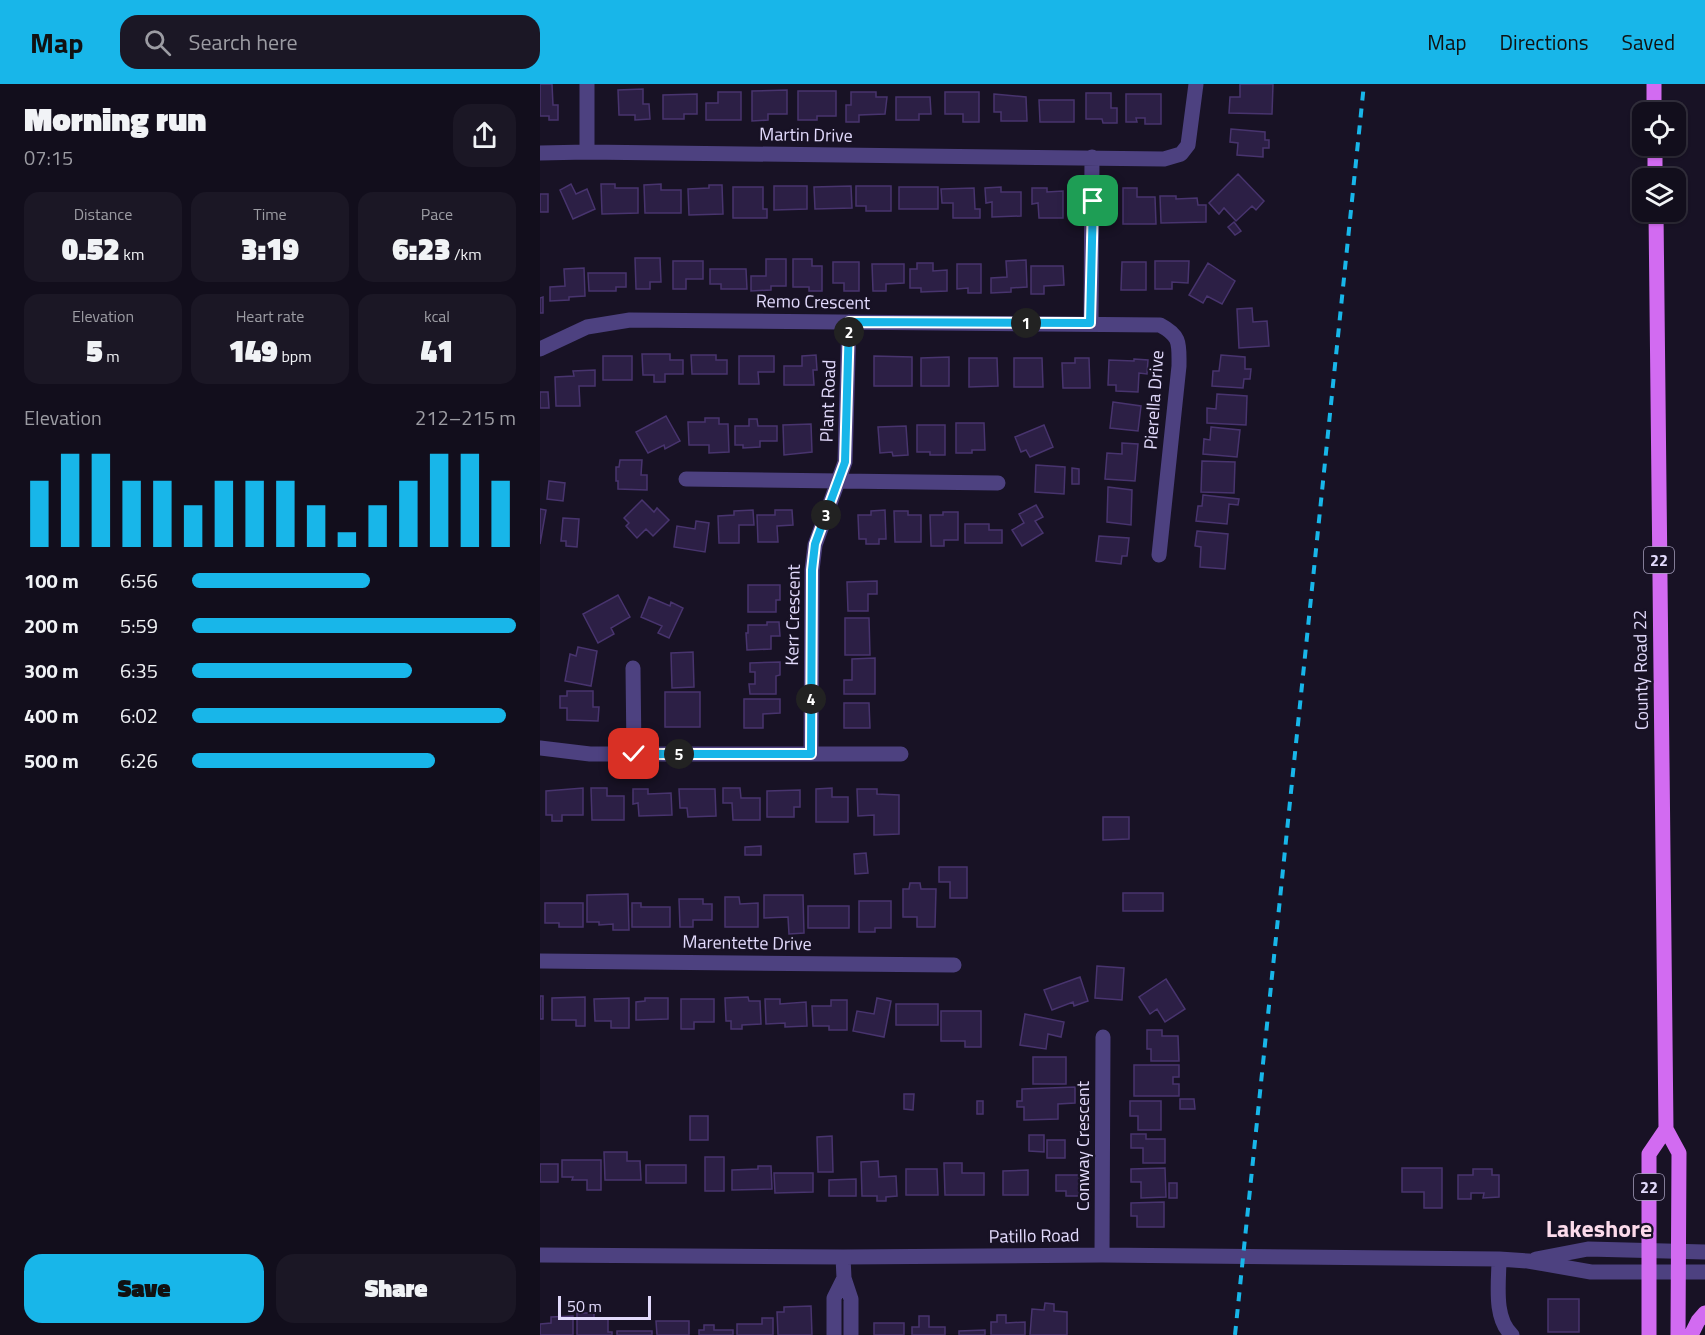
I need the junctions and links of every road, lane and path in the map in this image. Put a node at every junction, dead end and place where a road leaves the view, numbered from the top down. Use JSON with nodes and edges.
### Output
{"nodes":[{"id":1,"x":588,"y":84,"type":"edge"},
{"id":2,"x":1196,"y":84,"type":"edge"},
{"id":3,"x":1654,"y":84,"type":"edge"},
{"id":4,"x":1654,"y":102,"type":"edge"},
{"id":5,"x":587,"y":152,"type":"junction"},
{"id":6,"x":540,"y":153,"type":"edge"},
{"id":7,"x":1092,"y":157,"type":"junction"},
{"id":8,"x":1656,"y":222,"type":"edge"},
{"id":9,"x":849,"y":322,"type":"junction"},
{"id":10,"x":1090,"y":323,"type":"junction"},
{"id":11,"x":540,"y":349,"type":"edge"},
{"id":12,"x":686,"y":479,"type":"dead end"},
{"id":13,"x":839,"y":481,"type":"junction"},
{"id":14,"x":998,"y":483,"type":"dead end"},
{"id":15,"x":1159,"y":555,"type":"dead end"},
{"id":16,"x":633,"y":668,"type":"dead end"},
{"id":17,"x":540,"y":748,"type":"edge"},
{"id":18,"x":634,"y":754,"type":"junction"},
{"id":19,"x":811,"y":754,"type":"junction"},
{"id":20,"x":901,"y":754,"type":"dead end"},
{"id":21,"x":540,"y":961,"type":"edge"},
{"id":22,"x":954,"y":965,"type":"dead end"},
{"id":23,"x":1103,"y":1037,"type":"dead end"},
{"id":24,"x":1666,"y":1129,"type":"junction"},
{"id":25,"x":1649,"y":1251,"type":"junction"},
{"id":26,"x":1678,"y":1251,"type":"junction"},
{"id":27,"x":1705,"y":1252,"type":"edge"},
{"id":28,"x":540,"y":1255,"type":"edge"},
{"id":29,"x":1102,"y":1255,"type":"junction"},
{"id":30,"x":843,"y":1257,"type":"junction"},
{"id":31,"x":1499,"y":1259,"type":"junction"},
{"id":32,"x":1527,"y":1261,"type":"junction"},
{"id":33,"x":1649,"y":1272,"type":"junction"},
{"id":34,"x":1677,"y":1272,"type":"junction"},
{"id":35,"x":1705,"y":1272,"type":"edge"},
{"id":36,"x":844,"y":1278,"type":"junction"},
{"id":37,"x":1705,"y":1313,"type":"edge"},
{"id":38,"x":834,"y":1335,"type":"edge"},
{"id":39,"x":851,"y":1335,"type":"edge"},
{"id":40,"x":1512,"y":1335,"type":"edge"},
{"id":41,"x":1649,"y":1335,"type":"edge"},
{"id":42,"x":1678,"y":1335,"type":"edge"},
{"id":43,"x":1691,"y":1335,"type":"edge"}],
"edges":[{"from":1,"to":5,"type":"street"},
{"from":2,"to":7,"type":"street"},
{"from":3,"to":4,"type":"main road"},
{"from":5,"to":6,"type":"street"},
{"from":5,"to":7,"type":"street","name":"Martin Drive"},
{"from":7,"to":10,"type":"street"},
{"from":8,"to":24,"type":"main road","name":"County Road 22","number":"22"},
{"from":9,"to":10,"type":"street","name":"Remo Crescent"},
{"from":9,"to":11,"type":"street","name":"Remo Crescent"},
{"from":9,"to":13,"type":"street","name":"Plant Road"},
{"from":10,"to":15,"type":"street","name":"Pierella Drive"},
{"from":12,"to":13,"type":"street"},
{"from":13,"to":14,"type":"street"},
{"from":13,"to":19,"type":"street","name":"Kerr Crescent"},
{"from":16,"to":18,"type":"street"},
{"from":17,"to":18,"type":"street"},
{"from":18,"to":19,"type":"street"},
{"from":19,"to":20,"type":"street"},
{"from":21,"to":22,"type":"street","name":"Marentette Drive"},
{"from":23,"to":29,"type":"street","name":"Conway Crescent"},
{"from":24,"to":25,"type":"main road","number":"22"},
{"from":24,"to":26,"type":"main road","name":"County Road 22","number":"22"},
{"from":25,"to":26,"type":"street","name":"Patillo Road"},
{"from":25,"to":32,"type":"street","name":"Patillo Road"},
{"from":25,"to":33,"type":"main road","number":"22"},
{"from":26,"to":27,"type":"street","name":"Patillo Road"},
{"from":26,"to":34,"type":"main road","name":"County Road 22","number":"22"},
{"from":28,"to":30,"type":"street","name":"Patillo Road"},
{"from":29,"to":30,"type":"street","name":"Patillo Road"},
{"from":29,"to":31,"type":"street","name":"Patillo Road"},
{"from":30,"to":36,"type":"street"},
{"from":31,"to":32,"type":"street","name":"Patillo Road"},
{"from":31,"to":40,"type":"street"},
{"from":32,"to":33,"type":"street","name":"Patillo Road"},
{"from":33,"to":34,"type":"street","name":"Patillo Road"},
{"from":33,"to":41,"type":"main road","number":"22"},
{"from":34,"to":35,"type":"street","name":"Patillo Road"},
{"from":34,"to":42,"type":"main road","name":"County Road 22","number":"22"},
{"from":36,"to":38,"type":"street"},
{"from":36,"to":39,"type":"street"},
{"from":37,"to":43,"type":"main road"}]}
